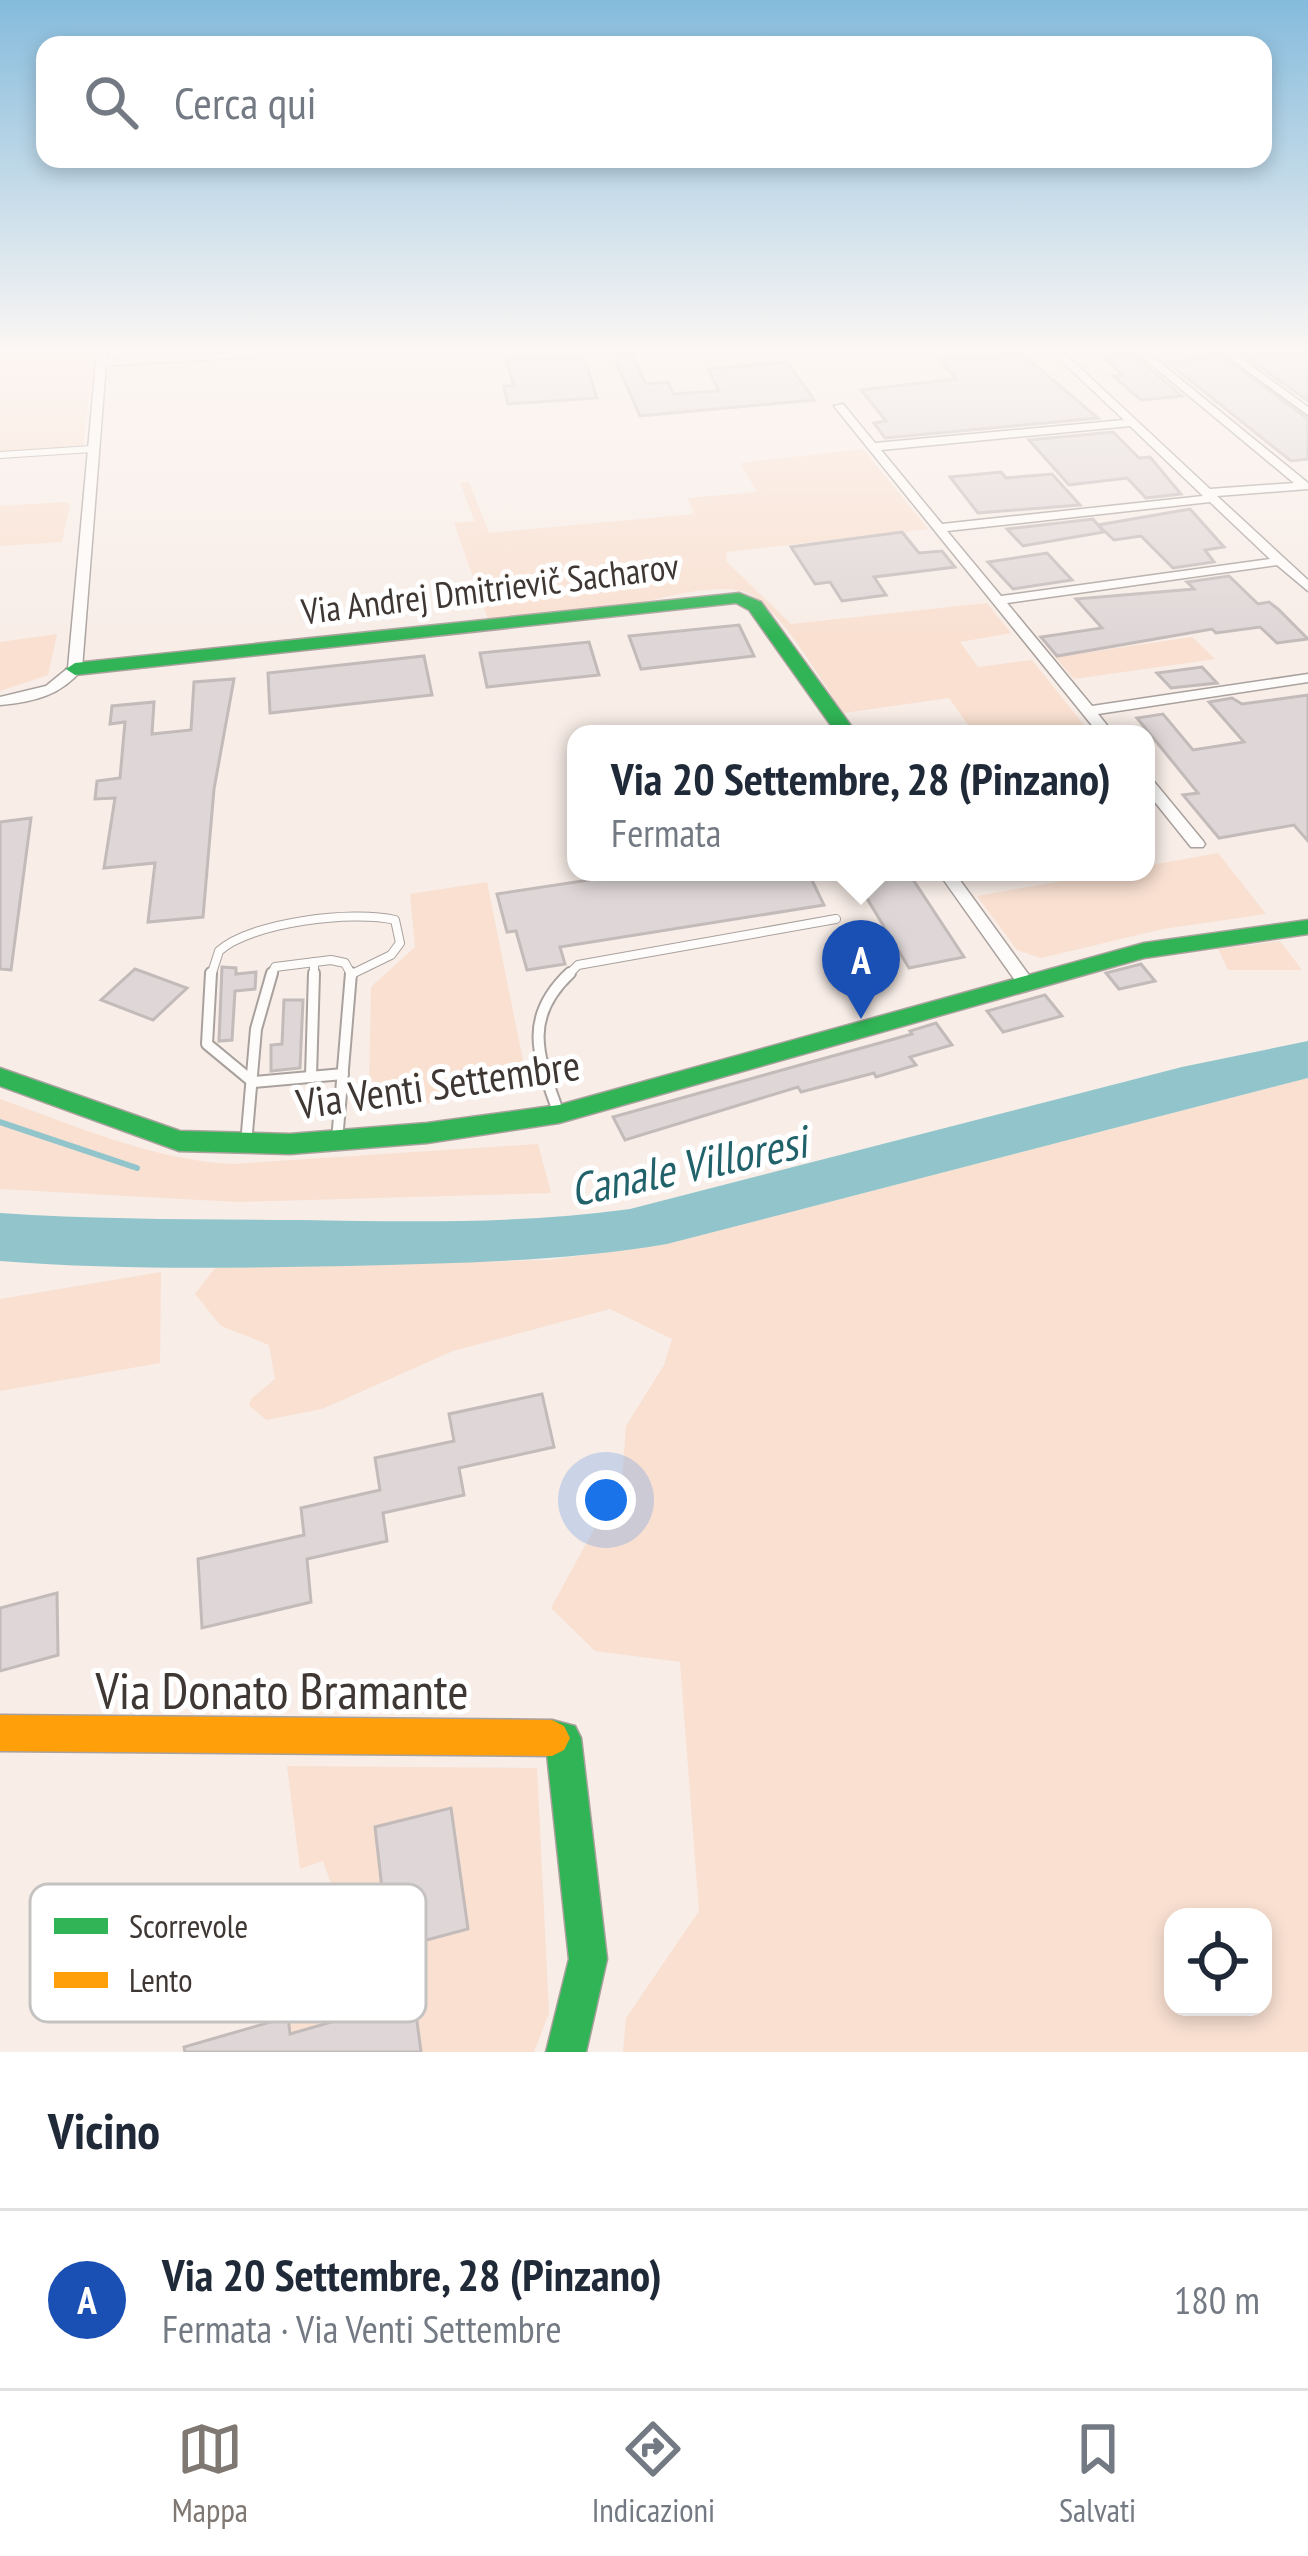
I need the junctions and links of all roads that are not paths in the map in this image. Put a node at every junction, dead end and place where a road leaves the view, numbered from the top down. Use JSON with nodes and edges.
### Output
{"nodes":[{"id":1,"x":872,"y":447,"type":"edge"},
{"id":2,"x":1158,"y":447,"type":"edge"},
{"id":3,"x":1258,"y":447,"type":"edge"},
{"id":4,"x":92,"y":449,"type":"joint"},
{"id":5,"x":0,"y":455,"type":"edge"},
{"id":6,"x":1306,"y":486,"type":"edge"},
{"id":7,"x":1210,"y":495,"type":"junction"},
{"id":8,"x":938,"y":528,"type":"junction"},
{"id":9,"x":1280,"y":561,"type":"junction"},
{"id":10,"x":1308,"y":587,"type":"edge"},
{"id":11,"x":998,"y":600,"type":"junction"},
{"id":12,"x":75,"y":669,"type":"junction"},
{"id":13,"x":1308,"y":678,"type":"edge"},
{"id":14,"x":0,"y":701,"type":"edge"},
{"id":15,"x":1088,"y":711,"type":"junction"},
{"id":16,"x":841,"y":725,"type":"edge"},
{"id":17,"x":1100,"y":725,"type":"edge"},
{"id":18,"x":1155,"y":792,"type":"edge"},
{"id":19,"x":1197,"y":844,"type":"dead end"},
{"id":20,"x":952,"y":881,"type":"edge"},
{"id":21,"x":836,"y":919,"type":"dead end"},
{"id":22,"x":1308,"y":927,"type":"edge"},
{"id":23,"x":314,"y":962,"type":"junction"},
{"id":24,"x":352,"y":974,"type":"junction"},
{"id":25,"x":1025,"y":982,"type":"junction"},
{"id":26,"x":343,"y":1074,"type":"junction"},
{"id":27,"x":0,"y":1077,"type":"edge"},
{"id":28,"x":311,"y":1077,"type":"junction"},
{"id":29,"x":253,"y":1082,"type":"junction"},
{"id":30,"x":560,"y":1114,"type":"junction"},
{"id":31,"x":337,"y":1141,"type":"junction"},
{"id":32,"x":247,"y":1144,"type":"junction"},
{"id":33,"x":0,"y":1733,"type":"edge"},
{"id":34,"x":566,"y":2052,"type":"edge"}],
"edges":[{"from":1,"to":8,"type":"street"},
{"from":2,"to":7,"type":"street"},
{"from":3,"to":6,"type":"street"},
{"from":4,"to":5,"type":"lane"},
{"from":4,"to":12,"type":"street"},
{"from":6,"to":7,"type":"street"},
{"from":7,"to":8,"type":"street"},
{"from":7,"to":9,"type":"street"},
{"from":8,"to":11,"type":"street"},
{"from":9,"to":10,"type":"street"},
{"from":9,"to":11,"type":"street"},
{"from":11,"to":15,"type":"street"},
{"from":12,"to":14,"type":"street"},
{"from":12,"to":16,"type":"street","name":"Via Andrej Dmitrievič Sacharov"},
{"from":13,"to":15,"type":"street"},
{"from":15,"to":17,"type":"street"},
{"from":18,"to":19,"type":"street"},
{"from":20,"to":25,"type":"street"},
{"from":21,"to":30,"type":"lane"},
{"from":22,"to":25,"type":"street","name":"Via Venti Settembre"},
{"from":23,"to":24,"type":"lane"},
{"from":23,"to":28,"type":"lane"},
{"from":23,"to":29,"type":"lane"},
{"from":24,"to":26,"type":"lane"},
{"from":24,"to":29,"type":"lane"},
{"from":25,"to":30,"type":"street","name":"Via Venti Settembre"},
{"from":26,"to":28,"type":"lane"},
{"from":26,"to":31,"type":"lane"},
{"from":27,"to":32,"type":"street","name":"Via Venti Settembre"},
{"from":28,"to":29,"type":"lane"},
{"from":29,"to":32,"type":"lane"},
{"from":30,"to":31,"type":"street","name":"Via Venti Settembre"},
{"from":31,"to":32,"type":"street","name":"Via Venti Settembre"},
{"from":33,"to":34,"type":"street","name":"Via Donato Bramante"}]}
